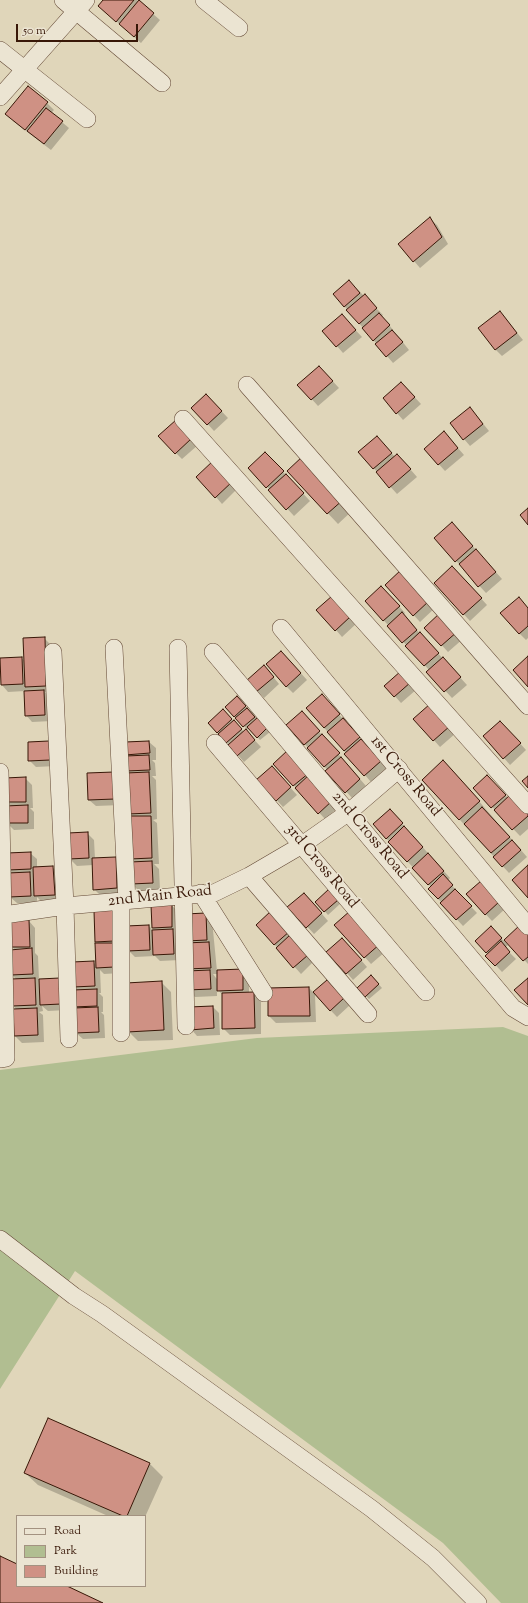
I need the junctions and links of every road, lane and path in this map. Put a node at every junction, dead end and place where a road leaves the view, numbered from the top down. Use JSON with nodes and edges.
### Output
{"nodes":[{"id":1,"x":63,"y":0,"type":"edge"},
{"id":2,"x":204,"y":0,"type":"edge"},
{"id":3,"x":81,"y":6,"type":"edge"},
{"id":4,"x":240,"y":28,"type":"dead end"},
{"id":5,"x":0,"y":50,"type":"edge"},
{"id":6,"x":23,"y":69,"type":"junction"},
{"id":7,"x":162,"y":83,"type":"dead end"},
{"id":8,"x":0,"y":97,"type":"edge"},
{"id":9,"x":87,"y":119,"type":"dead end"},
{"id":10,"x":247,"y":385,"type":"dead end"},
{"id":11,"x":184,"y":419,"type":"dead end"},
{"id":12,"x":281,"y":628,"type":"dead end"},
{"id":13,"x":114,"y":648,"type":"dead end"},
{"id":14,"x":178,"y":648,"type":"dead end"},
{"id":15,"x":52,"y":652,"type":"dead end"},
{"id":16,"x":213,"y":652,"type":"dead end"},
{"id":17,"x":528,"y":706,"type":"edge"},
{"id":18,"x":215,"y":743,"type":"dead end"},
{"id":19,"x":399,"y":769,"type":"junction"},
{"id":20,"x":0,"y":772,"type":"edge"},
{"id":21,"x":528,"y":805,"type":"edge"},
{"id":22,"x":349,"y":812,"type":"junction"},
{"id":23,"x":302,"y":845,"type":"junction"},
{"id":24,"x":249,"y":876,"type":"junction"},
{"id":25,"x":201,"y":893,"type":"junction"},
{"id":26,"x":183,"y":894,"type":"junction"},
{"id":27,"x":124,"y":901,"type":"junction"},
{"id":28,"x":65,"y":906,"type":"junction"},
{"id":29,"x":4,"y":915,"type":"junction"},
{"id":30,"x":528,"y":926,"type":"edge"},
{"id":31,"x":426,"y":992,"type":"dead end"},
{"id":32,"x":264,"y":993,"type":"dead end"},
{"id":33,"x":368,"y":1014,"type":"dead end"},
{"id":34,"x":528,"y":1017,"type":"edge"},
{"id":35,"x":186,"y":1026,"type":"dead end"},
{"id":36,"x":121,"y":1033,"type":"dead end"},
{"id":37,"x":69,"y":1039,"type":"dead end"},
{"id":38,"x":0,"y":1059,"type":"edge"},
{"id":39,"x":0,"y":1239,"type":"edge"},
{"id":40,"x":478,"y":1603,"type":"edge"}],
"edges":[{"from":1,"to":3,"type":"street"},
{"from":2,"to":4,"type":"street"},
{"from":3,"to":6,"type":"street"},
{"from":3,"to":7,"type":"street"},
{"from":5,"to":6,"type":"street"},
{"from":6,"to":8,"type":"street"},
{"from":6,"to":9,"type":"street"},
{"from":10,"to":17,"type":"street"},
{"from":11,"to":21,"type":"street"},
{"from":12,"to":19,"type":"street","name":"1st Cross Road"},
{"from":13,"to":27,"type":"street"},
{"from":14,"to":26,"type":"street"},
{"from":15,"to":28,"type":"street"},
{"from":16,"to":22,"type":"street","name":"2nd Cross Road"},
{"from":18,"to":23,"type":"street","name":"3rd Cross Road"},
{"from":19,"to":22,"type":"street","name":"2nd Main Road"},
{"from":19,"to":30,"type":"street","name":"1st Cross Road"},
{"from":20,"to":29,"type":"street"},
{"from":22,"to":23,"type":"street","name":"2nd Main Road"},
{"from":22,"to":34,"type":"street","name":"2nd Cross Road"},
{"from":23,"to":24,"type":"street","name":"2nd Main Road"},
{"from":23,"to":31,"type":"street","name":"3rd Cross Road"},
{"from":24,"to":25,"type":"street","name":"2nd Main Road"},
{"from":24,"to":33,"type":"street"},
{"from":25,"to":26,"type":"street","name":"2nd Main Road"},
{"from":25,"to":32,"type":"street"},
{"from":26,"to":27,"type":"street","name":"2nd Main Road"},
{"from":26,"to":35,"type":"street"},
{"from":27,"to":28,"type":"street","name":"2nd Main Road"},
{"from":27,"to":36,"type":"street"},
{"from":28,"to":29,"type":"street","name":"2nd Main Road"},
{"from":28,"to":37,"type":"street"},
{"from":29,"to":38,"type":"street"},
{"from":39,"to":40,"type":"street"}]}
